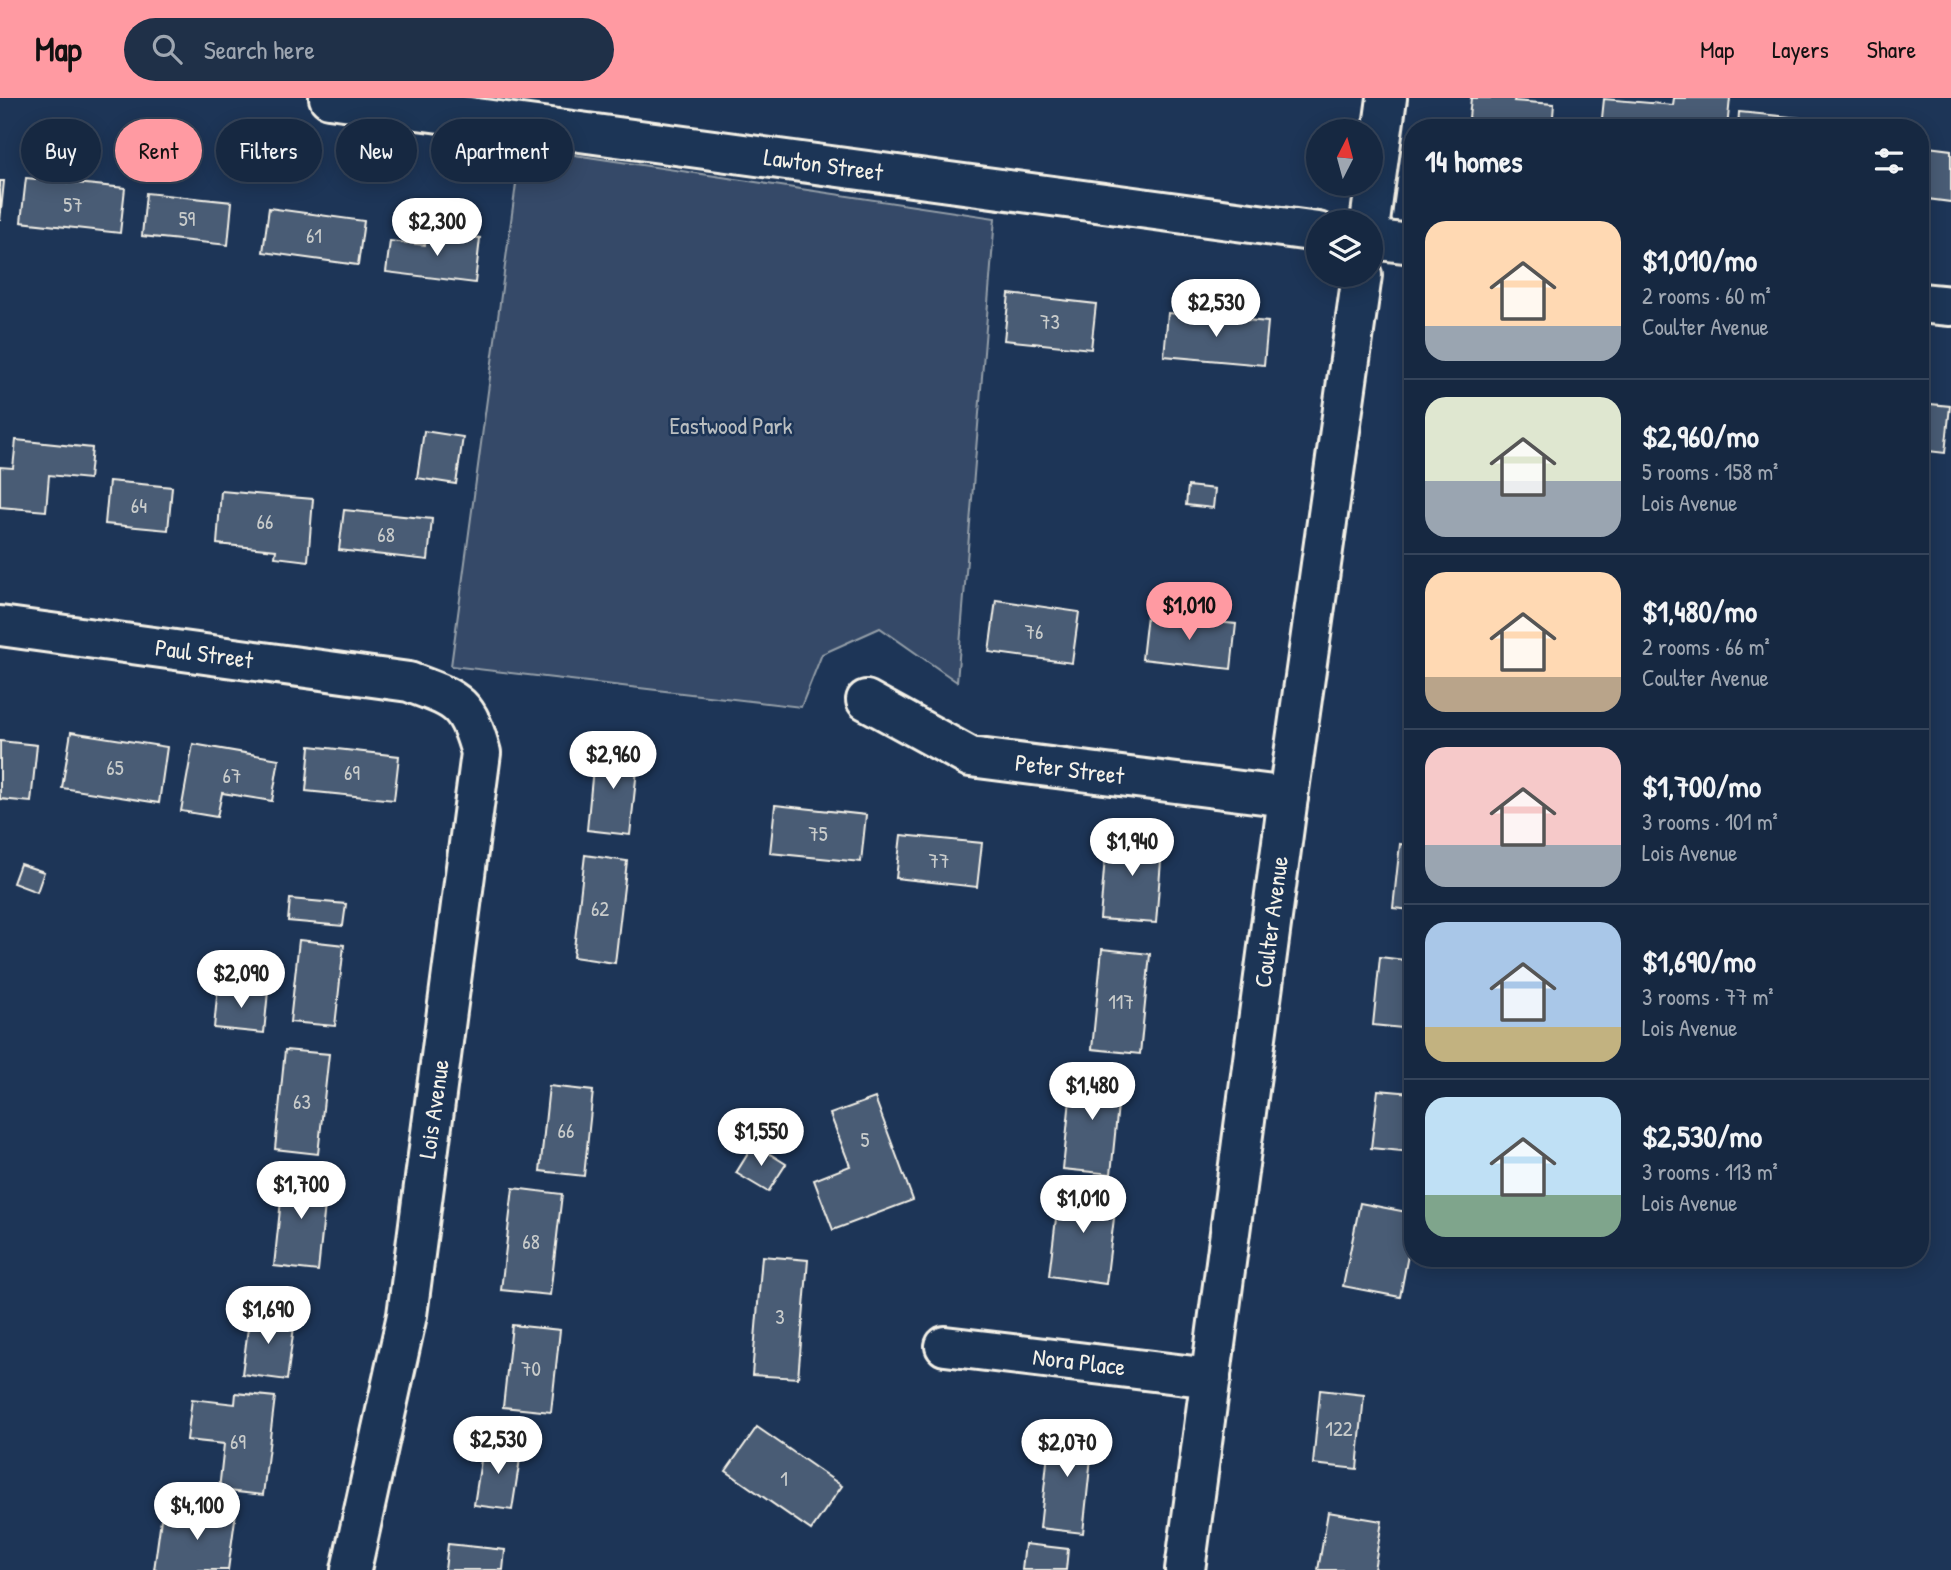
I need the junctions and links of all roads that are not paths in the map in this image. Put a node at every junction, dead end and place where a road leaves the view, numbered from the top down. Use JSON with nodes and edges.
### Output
{"nodes":[{"id":1,"x":329,"y":98,"type":"edge"},
{"id":2,"x":1387,"y":98,"type":"edge"},
{"id":3,"x":1372,"y":210,"type":"edge"},
{"id":4,"x":1306,"y":230,"type":"edge"},
{"id":5,"x":1383,"y":241,"type":"edge"},
{"id":6,"x":1404,"y":243,"type":"edge"},
{"id":7,"x":1360,"y":287,"type":"edge"},
{"id":8,"x":1929,"y":304,"type":"edge"},
{"id":9,"x":1951,"y":306,"type":"edge"},
{"id":10,"x":0,"y":626,"type":"edge"},
{"id":11,"x":409,"y":682,"type":"joint"},
{"id":12,"x":866,"y":700,"type":"dead end"},
{"id":13,"x":1288,"y":797,"type":"junction"},
{"id":14,"x":945,"y":1346,"type":"dead end"},
{"id":15,"x":1210,"y":1378,"type":"junction"},
{"id":16,"x":351,"y":1570,"type":"edge"},
{"id":17,"x":1185,"y":1570,"type":"edge"}],
"edges":[{"from":1,"to":4,"type":"street","name":"Lawton Street"},
{"from":2,"to":3,"type":"street"},
{"from":5,"to":6,"type":"street"},
{"from":7,"to":13,"type":"street","name":"Coulter Avenue"},
{"from":8,"to":9,"type":"street"},
{"from":10,"to":11,"type":"street","name":"Paul Street"},
{"from":11,"to":16,"type":"street","name":"Lois Avenue"},
{"from":12,"to":13,"type":"street","name":"Peter Street"},
{"from":13,"to":15,"type":"street","name":"Coulter Avenue"},
{"from":14,"to":15,"type":"street","name":"Nora Place"},
{"from":15,"to":17,"type":"street","name":"Coulter Avenue"}]}
